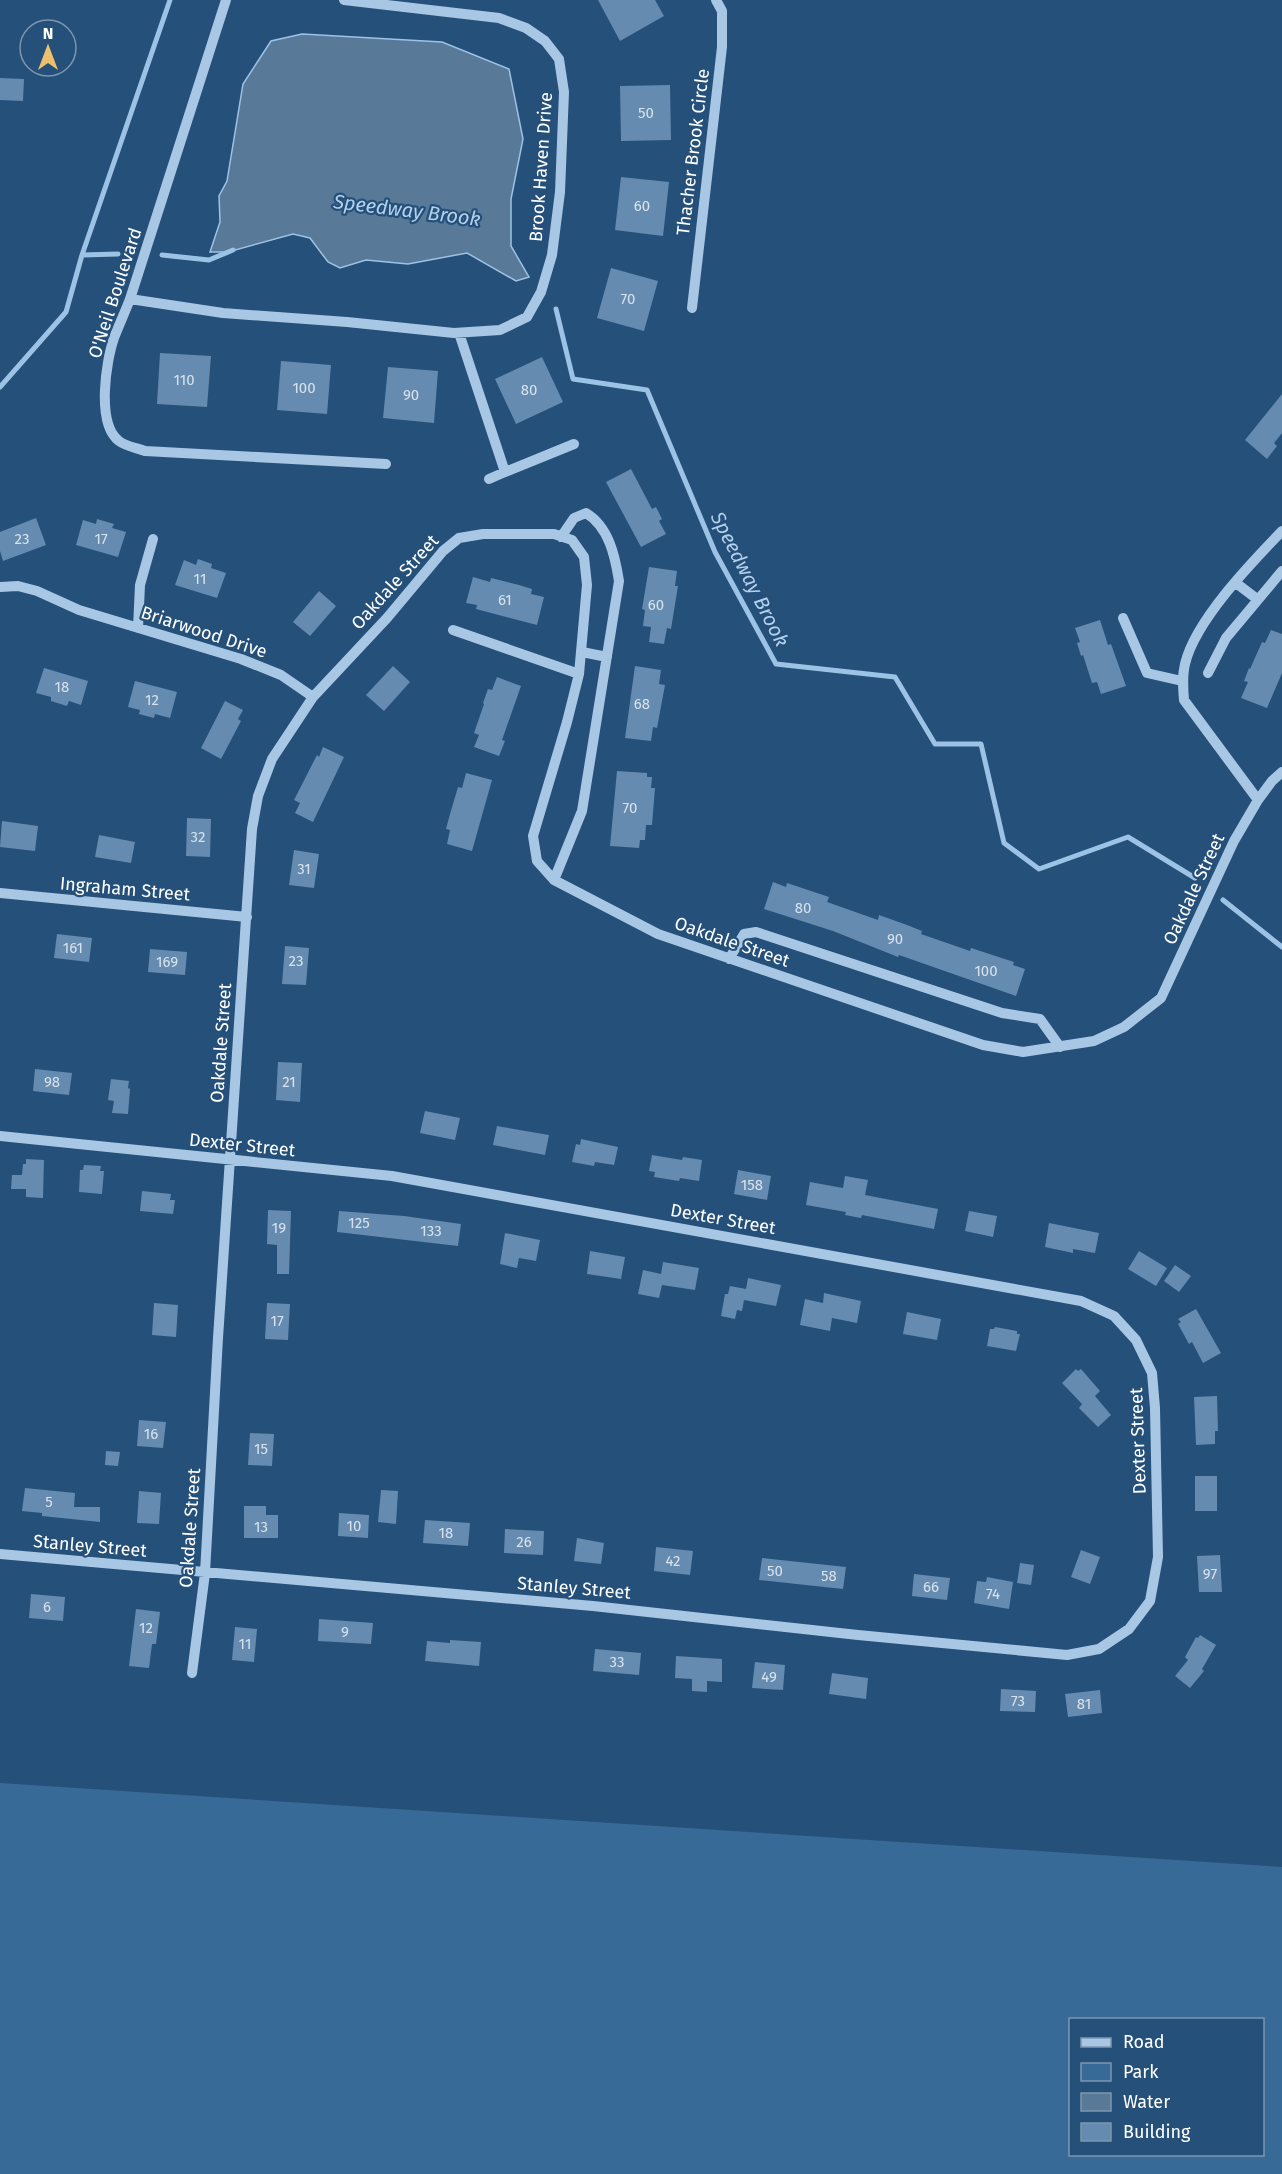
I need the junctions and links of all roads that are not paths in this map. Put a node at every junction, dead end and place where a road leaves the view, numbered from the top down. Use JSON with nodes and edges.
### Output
{"nodes":[{"id":1,"x":226,"y":0,"type":"edge"},
{"id":2,"x":344,"y":0,"type":"edge"},
{"id":3,"x":716,"y":0,"type":"edge"},
{"id":4,"x":130,"y":299,"type":"junction"},
{"id":5,"x":692,"y":308,"type":"dead end"},
{"id":6,"x":459,"y":333,"type":"junction"},
{"id":7,"x":574,"y":444,"type":"dead end"},
{"id":8,"x":386,"y":464,"type":"dead end"},
{"id":9,"x":505,"y":472,"type":"junction"},
{"id":10,"x":489,"y":479,"type":"dead end"},
{"id":11,"x":1282,"y":531,"type":"edge"},
{"id":12,"x":561,"y":537,"type":"junction"},
{"id":13,"x":153,"y":539,"type":"dead end"},
{"id":14,"x":1282,"y":571,"type":"edge"},
{"id":15,"x":1236,"y":583,"type":"junction"},
{"id":16,"x":0,"y":587,"type":"edge"},
{"id":17,"x":1257,"y":599,"type":"junction"},
{"id":18,"x":1123,"y":618,"type":"dead end"},
{"id":19,"x":138,"y":628,"type":"junction"},
{"id":20,"x":453,"y":630,"type":"dead end"},
{"id":21,"x":582,"y":652,"type":"junction"},
{"id":22,"x":606,"y":657,"type":"junction"},
{"id":23,"x":1209,"y":673,"type":"dead end"},
{"id":24,"x":579,"y":674,"type":"junction"},
{"id":25,"x":1182,"y":681,"type":"junction"},
{"id":26,"x":313,"y":697,"type":"junction"},
{"id":27,"x":1282,"y":772,"type":"edge"},
{"id":28,"x":1258,"y":800,"type":"junction"},
{"id":29,"x":554,"y":880,"type":"junction"},
{"id":30,"x":0,"y":893,"type":"edge"},
{"id":31,"x":247,"y":917,"type":"junction"},
{"id":32,"x":729,"y":959,"type":"junction"},
{"id":33,"x":1060,"y":1047,"type":"junction"},
{"id":34,"x":0,"y":1136,"type":"edge"},
{"id":35,"x":229,"y":1160,"type":"junction"},
{"id":36,"x":0,"y":1554,"type":"edge"},
{"id":37,"x":205,"y":1573,"type":"junction"},
{"id":38,"x":1135,"y":1622,"type":"joint"},
{"id":39,"x":192,"y":1673,"type":"dead end"}],
"edges":[{"from":1,"to":4,"type":"street","name":"O'Neil Boulevard"},
{"from":2,"to":6,"type":"street","name":"Brook Haven Drive"},
{"from":3,"to":5,"type":"street","name":"Thacher Brook Circle"},
{"from":4,"to":6,"type":"street","name":"Brook Haven Drive"},
{"from":4,"to":8,"type":"street","name":"O'Neil Boulevard"},
{"from":6,"to":9,"type":"street"},
{"from":7,"to":9,"type":"street"},
{"from":9,"to":10,"type":"street"},
{"from":11,"to":15,"type":"street"},
{"from":12,"to":21,"type":"street","name":"Oakdale Street"},
{"from":12,"to":22,"type":"street"},
{"from":12,"to":26,"type":"street","name":"Oakdale Street"},
{"from":13,"to":19,"type":"street"},
{"from":14,"to":17,"type":"street"},
{"from":15,"to":17,"type":"street"},
{"from":15,"to":25,"type":"street"},
{"from":16,"to":19,"type":"street","name":"Briarwood Drive"},
{"from":17,"to":23,"type":"street"},
{"from":18,"to":25,"type":"street"},
{"from":19,"to":26,"type":"street","name":"Briarwood Drive"},
{"from":20,"to":24,"type":"street"},
{"from":21,"to":22,"type":"street"},
{"from":21,"to":24,"type":"street","name":"Oakdale Street"},
{"from":22,"to":29,"type":"street"},
{"from":24,"to":29,"type":"street","name":"Oakdale Street"},
{"from":25,"to":28,"type":"street"},
{"from":26,"to":31,"type":"street","name":"Oakdale Street"},
{"from":27,"to":28,"type":"street","name":"Oakdale Street"},
{"from":28,"to":33,"type":"street","name":"Oakdale Street"},
{"from":29,"to":32,"type":"street","name":"Oakdale Street"},
{"from":30,"to":31,"type":"street","name":"Ingraham Street"},
{"from":31,"to":35,"type":"street","name":"Oakdale Street"},
{"from":32,"to":33,"type":"street","name":"Oakdale Street"},
{"from":32,"to":33,"type":"street"},
{"from":34,"to":35,"type":"street","name":"Dexter Street"},
{"from":35,"to":37,"type":"street","name":"Oakdale Street"},
{"from":35,"to":38,"type":"street","name":"Dexter Street"},
{"from":36,"to":37,"type":"street","name":"Stanley Street"},
{"from":37,"to":38,"type":"street","name":"Stanley Street"},
{"from":37,"to":39,"type":"street","name":"Oakdale Street"}]}
